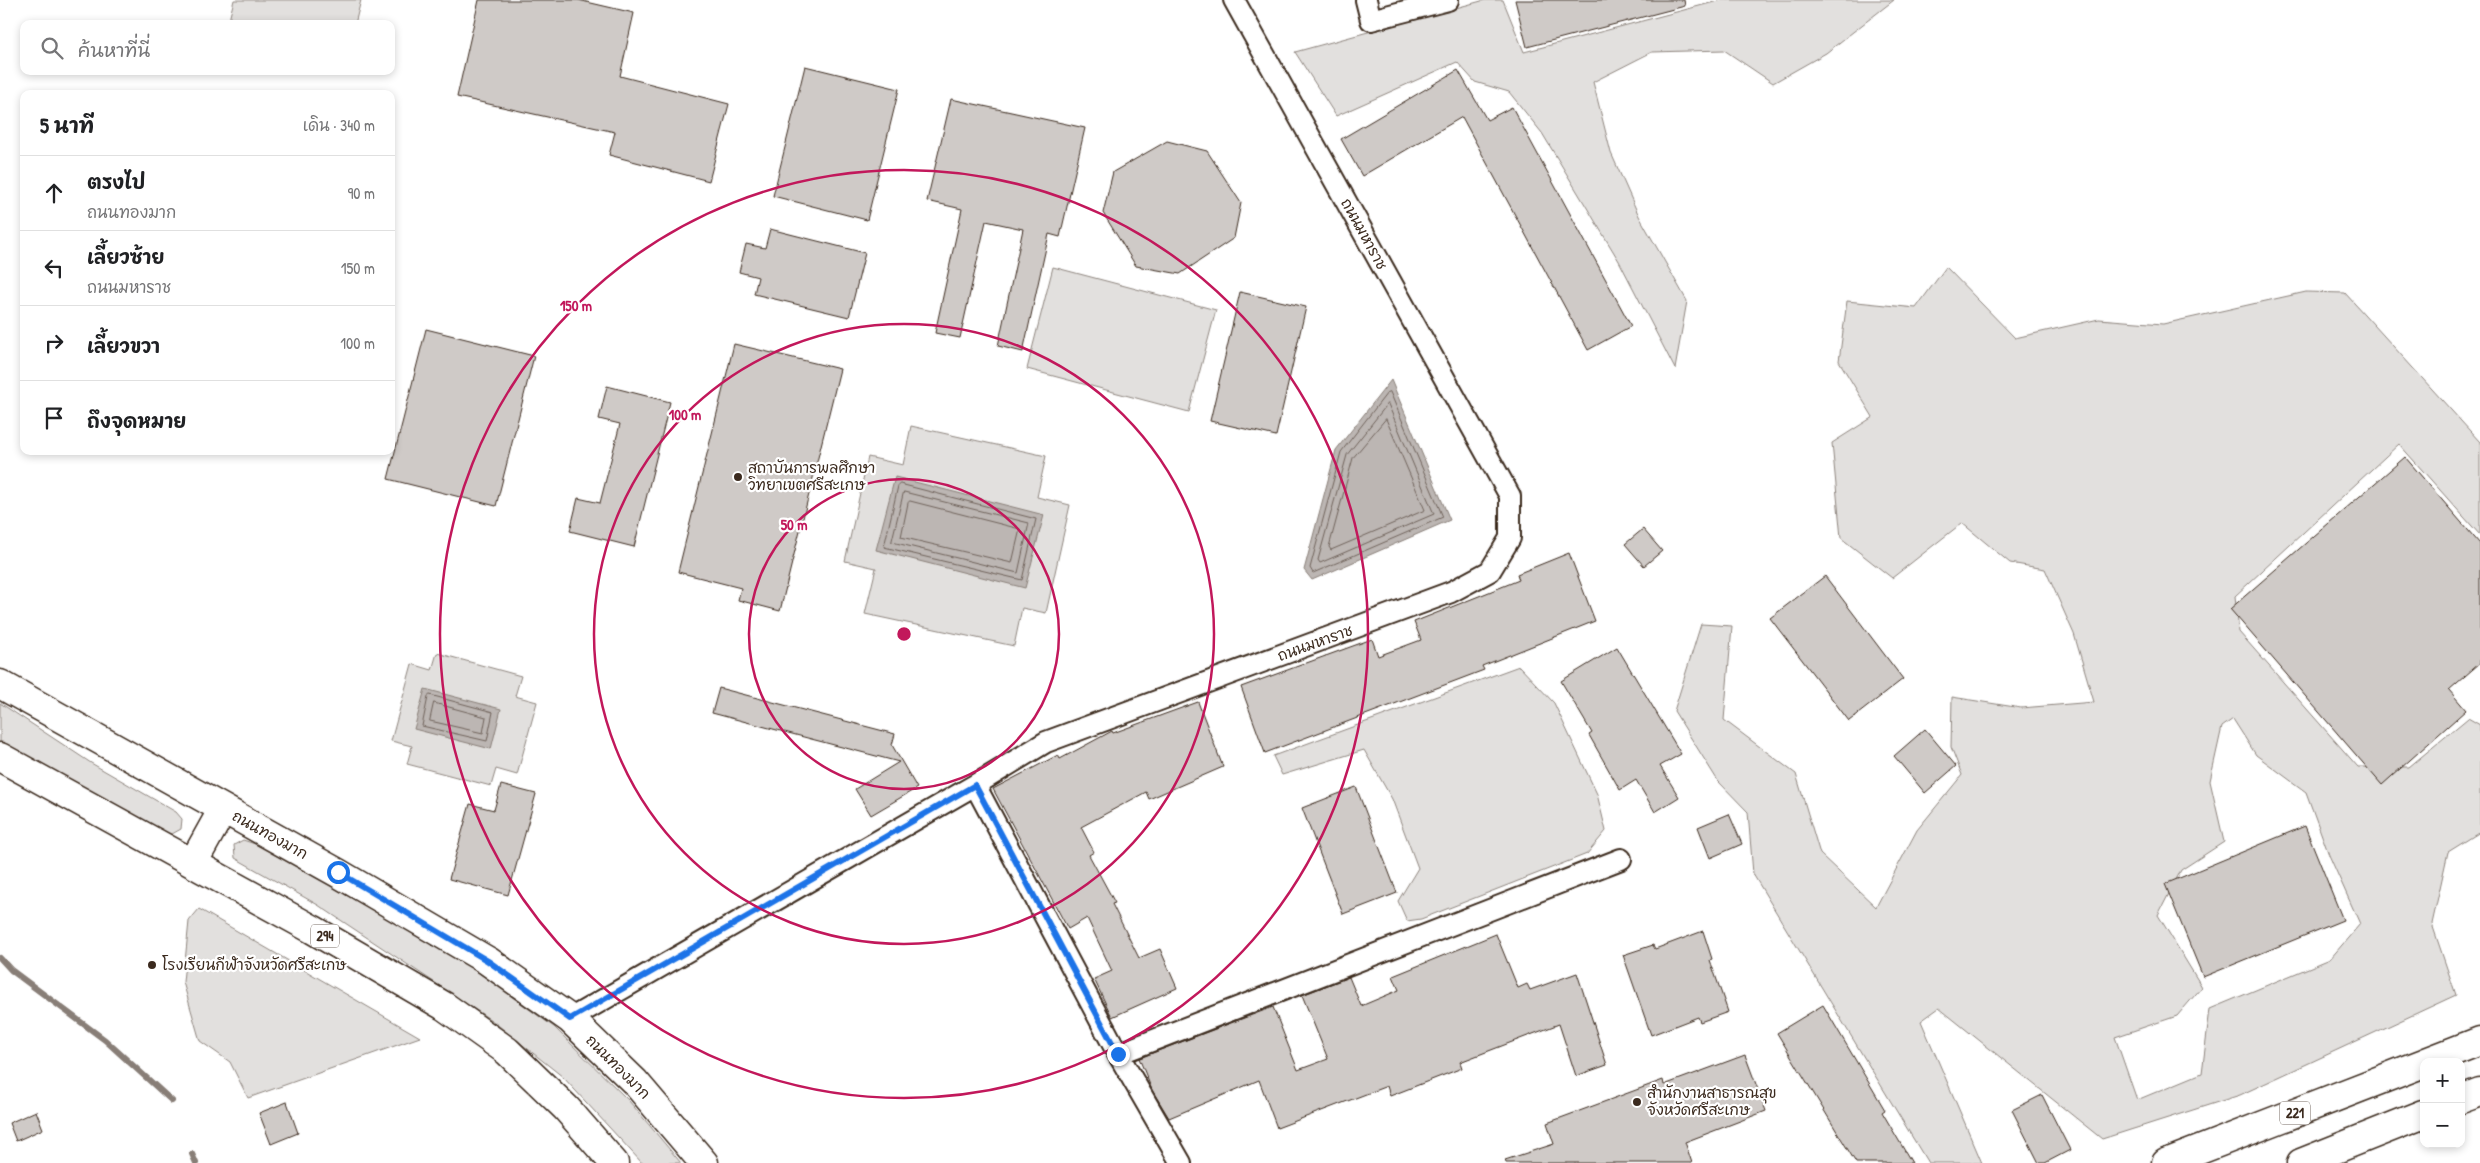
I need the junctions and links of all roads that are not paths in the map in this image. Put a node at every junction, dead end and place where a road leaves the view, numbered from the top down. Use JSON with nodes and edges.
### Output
{"nodes":[{"id":1,"x":1234,"y":0,"type":"edge"},
{"id":2,"x":1366,"y":0,"type":"edge"},
{"id":3,"x":1448,"y":0,"type":"edge"},
{"id":4,"x":0,"y":684,"type":"edge"},
{"id":5,"x":0,"y":757,"type":"edge"},
{"id":6,"x":975,"y":785,"type":"junction"},
{"id":7,"x":223,"y":809,"type":"junction"},
{"id":8,"x":1621,"y":859,"type":"dead end"},
{"id":9,"x":193,"y":863,"type":"junction"},
{"id":10,"x":570,"y":1019,"type":"junction"},
{"id":11,"x":2480,"y":1041,"type":"edge"},
{"id":12,"x":1118,"y":1054,"type":"junction"},
{"id":13,"x":2435,"y":1058,"type":"edge"},
{"id":14,"x":2420,"y":1064,"type":"edge"},
{"id":15,"x":2480,"y":1092,"type":"edge"},
{"id":16,"x":2465,"y":1098,"type":"edge"},
{"id":17,"x":2420,"y":1116,"type":"edge"},
{"id":18,"x":614,"y":1163,"type":"edge"},
{"id":19,"x":704,"y":1163,"type":"edge"},
{"id":20,"x":1181,"y":1163,"type":"edge"},
{"id":21,"x":2166,"y":1163,"type":"edge"},
{"id":22,"x":2300,"y":1163,"type":"edge"}],
"edges":[{"from":1,"to":6,"type":"street","name":"ถนนมหาราช"},
{"from":2,"to":3,"type":"street"},
{"from":4,"to":7,"type":"main road","name":"ถนนทองมาก"},
{"from":5,"to":9,"type":"main road","number":"294"},
{"from":6,"to":10,"type":"street","name":"ถนนมหาราช"},
{"from":6,"to":12,"type":"street"},
{"from":7,"to":9,"type":"main road"},
{"from":7,"to":10,"type":"main road","name":"ถนนทองมาก"},
{"from":8,"to":12,"type":"street"},
{"from":9,"to":18,"type":"main road","number":"294"},
{"from":10,"to":19,"type":"main road","name":"ถนนทองมาก"},
{"from":11,"to":13,"type":"main road","number":"221"},
{"from":12,"to":20,"type":"street"},
{"from":14,"to":21,"type":"main road","number":"221"},
{"from":15,"to":16,"type":"main road"},
{"from":17,"to":22,"type":"main road"}]}
